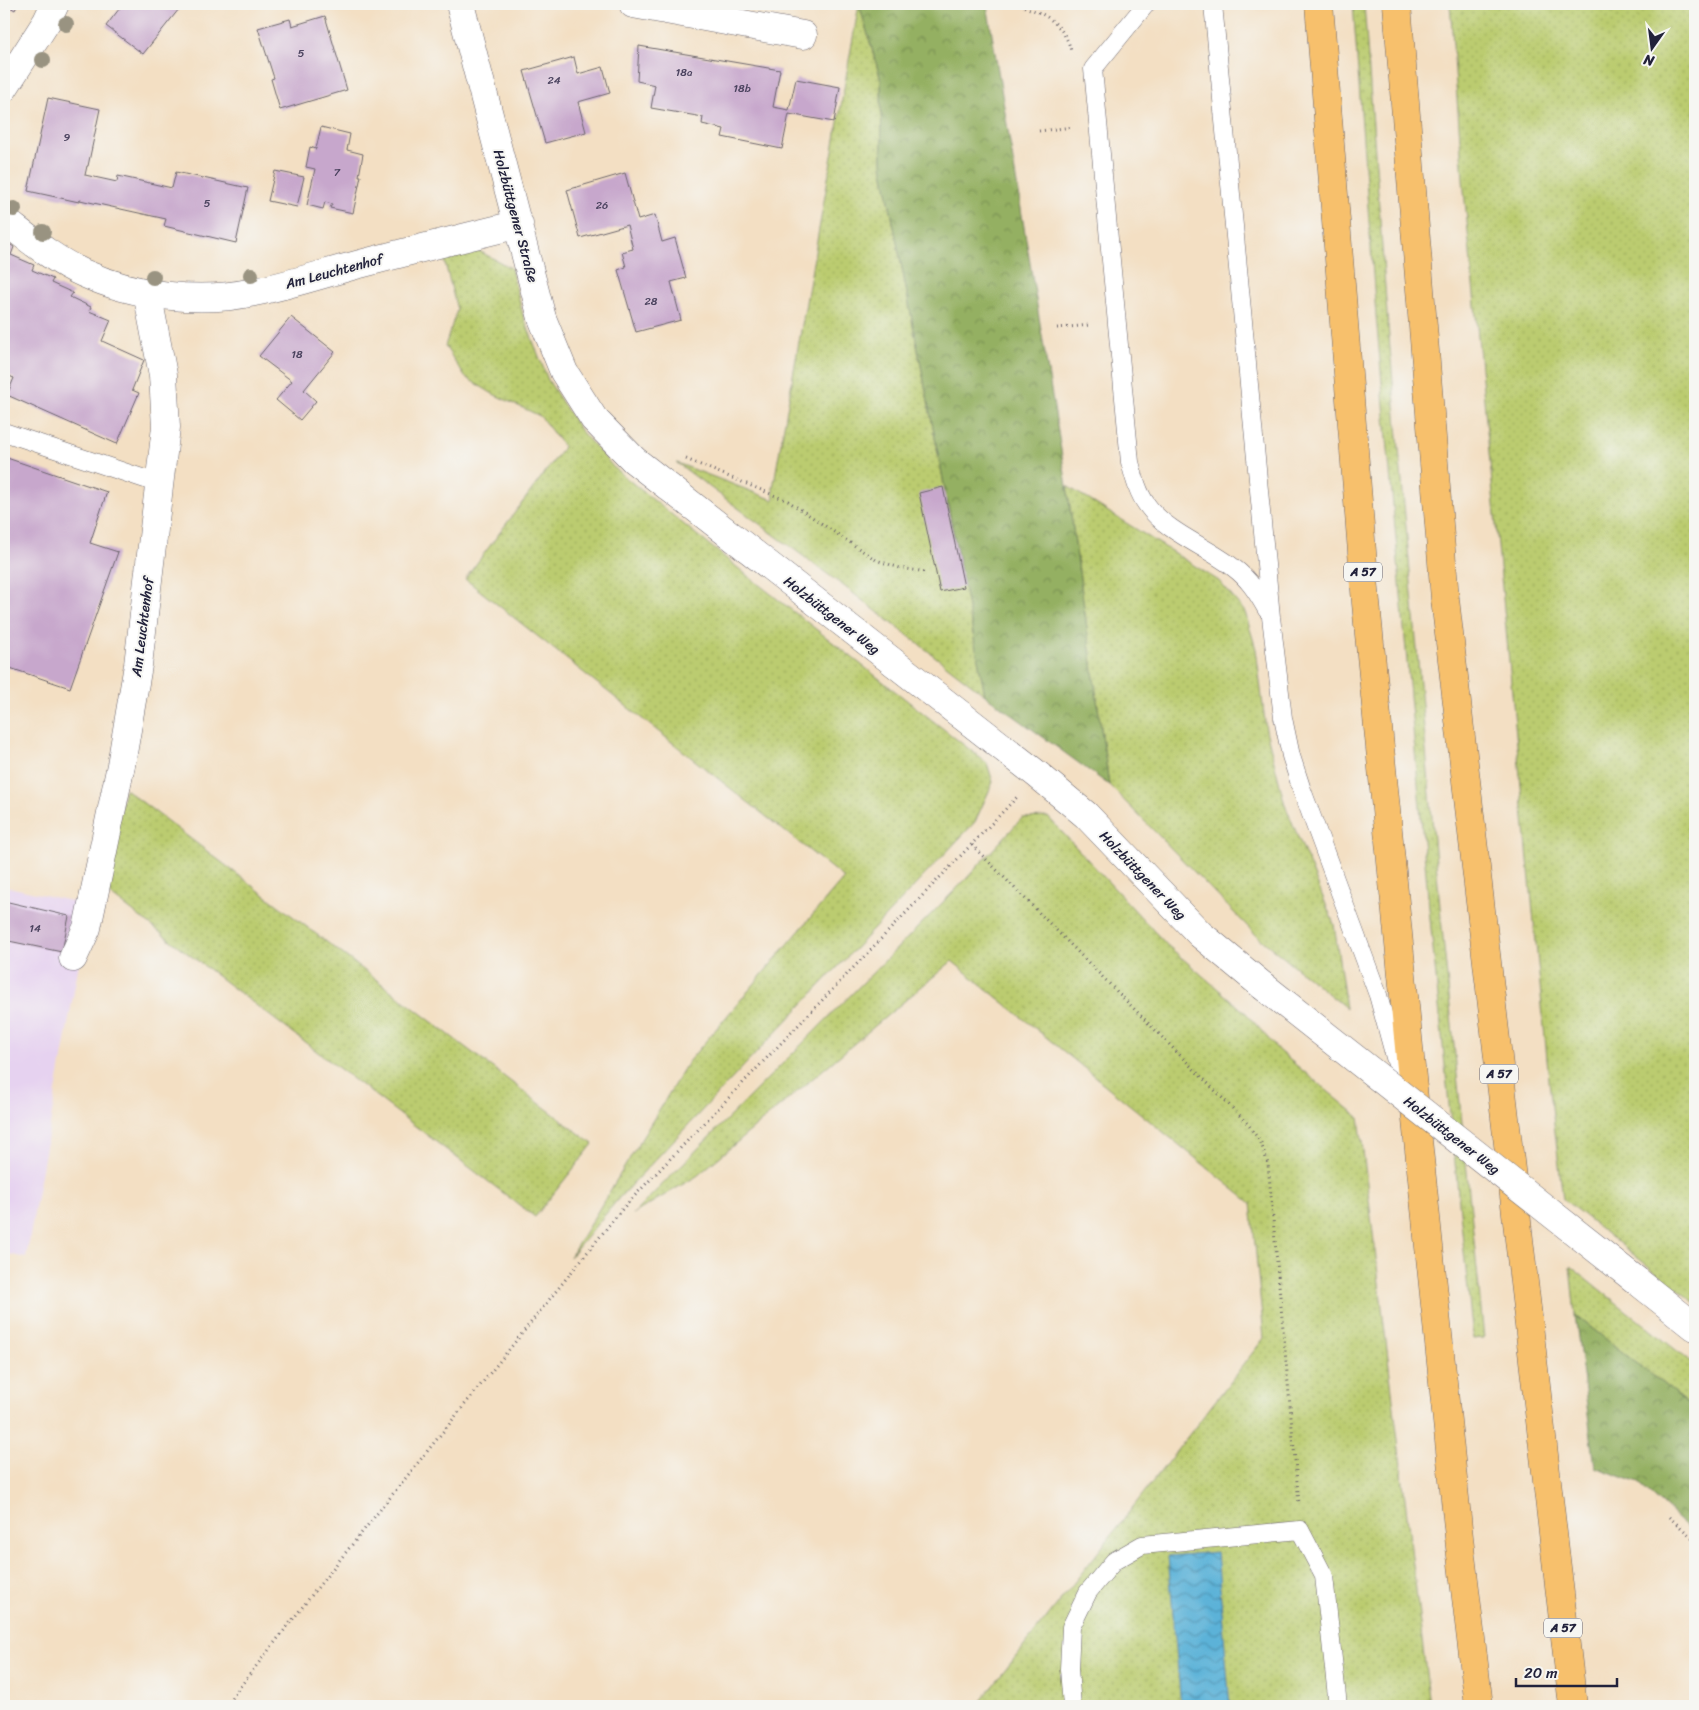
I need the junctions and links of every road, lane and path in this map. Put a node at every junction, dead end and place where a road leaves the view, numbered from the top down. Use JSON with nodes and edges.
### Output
{"nodes":[{"id":1,"x":55,"y":4,"type":"edge"},
{"id":2,"x":460,"y":4,"type":"edge"},
{"id":3,"x":633,"y":4,"type":"edge"},
{"id":4,"x":1146,"y":4,"type":"edge"},
{"id":5,"x":1214,"y":4,"type":"edge"},
{"id":6,"x":1319,"y":4,"type":"edge"},
{"id":7,"x":1397,"y":4,"type":"edge"},
{"id":8,"x":803,"y":35,"type":"dead end"},
{"id":9,"x":4,"y":88,"type":"edge"},
{"id":10,"x":1078,"y":127,"type":"dead end"},
{"id":11,"x":1039,"y":130,"type":"dead end"},
{"id":12,"x":4,"y":220,"type":"edge"},
{"id":13,"x":519,"y":224,"type":"junction"},
{"id":14,"x":147,"y":292,"type":"junction"},
{"id":15,"x":1096,"y":325,"type":"dead end"},
{"id":16,"x":1057,"y":328,"type":"dead end"},
{"id":17,"x":594,"y":419,"type":"joint"},
{"id":18,"x":4,"y":432,"type":"edge"},
{"id":19,"x":680,"y":457,"type":"dead end"},
{"id":20,"x":160,"y":484,"type":"junction"},
{"id":21,"x":927,"y":572,"type":"dead end"},
{"id":22,"x":1271,"y":616,"type":"junction"},
{"id":23,"x":1038,"y":775,"type":"junction"},
{"id":24,"x":972,"y":845,"type":"junction"},
{"id":25,"x":73,"y":958,"type":"dead end"},
{"id":26,"x":1418,"y":1140,"type":"junction"},
{"id":27,"x":1695,"y":1327,"type":"edge"},
{"id":28,"x":1669,"y":1517,"type":"dead end"},
{"id":29,"x":1300,"y":1530,"type":"junction"},
{"id":30,"x":1695,"y":1540,"type":"edge"},
{"id":31,"x":225,"y":1706,"type":"edge"},
{"id":32,"x":1072,"y":1706,"type":"edge"},
{"id":33,"x":1338,"y":1706,"type":"edge"},
{"id":34,"x":1478,"y":1706,"type":"edge"},
{"id":35,"x":1572,"y":1706,"type":"edge"}],
"edges":[{"from":1,"to":9,"type":"street"},
{"from":2,"to":13,"type":"street","name":"Holzbüttgener Straße"},
{"from":3,"to":8,"type":"street"},
{"from":4,"to":22,"type":"lane"},
{"from":5,"to":22,"type":"lane"},
{"from":6,"to":26,"type":"highway","number":"A 57"},
{"from":7,"to":35,"type":"highway","number":"A 57"},
{"from":10,"to":11,"type":"path"},
{"from":12,"to":14,"type":"street","name":"Am Leuchtenhof"},
{"from":13,"to":14,"type":"street","name":"Am Leuchtenhof"},
{"from":13,"to":17,"type":"street","name":"Holzbüttgener Straße"},
{"from":14,"to":20,"type":"street","name":"Am Leuchtenhof"},
{"from":15,"to":16,"type":"path"},
{"from":17,"to":23,"type":"street","name":"Holzbüttgener Weg"},
{"from":18,"to":20,"type":"lane"},
{"from":19,"to":21,"type":"path"},
{"from":20,"to":25,"type":"street","name":"Am Leuchtenhof"},
{"from":22,"to":26,"type":"lane"},
{"from":23,"to":24,"type":"path"},
{"from":23,"to":27,"type":"street","name":"Holzbüttgener Weg","bridge":true},
{"from":24,"to":29,"type":"path"},
{"from":24,"to":31,"type":"path"},
{"from":26,"to":34,"type":"highway","number":"A 57"},
{"from":28,"to":30,"type":"path"},
{"from":29,"to":32,"type":"lane"},
{"from":29,"to":33,"type":"lane"}]}
